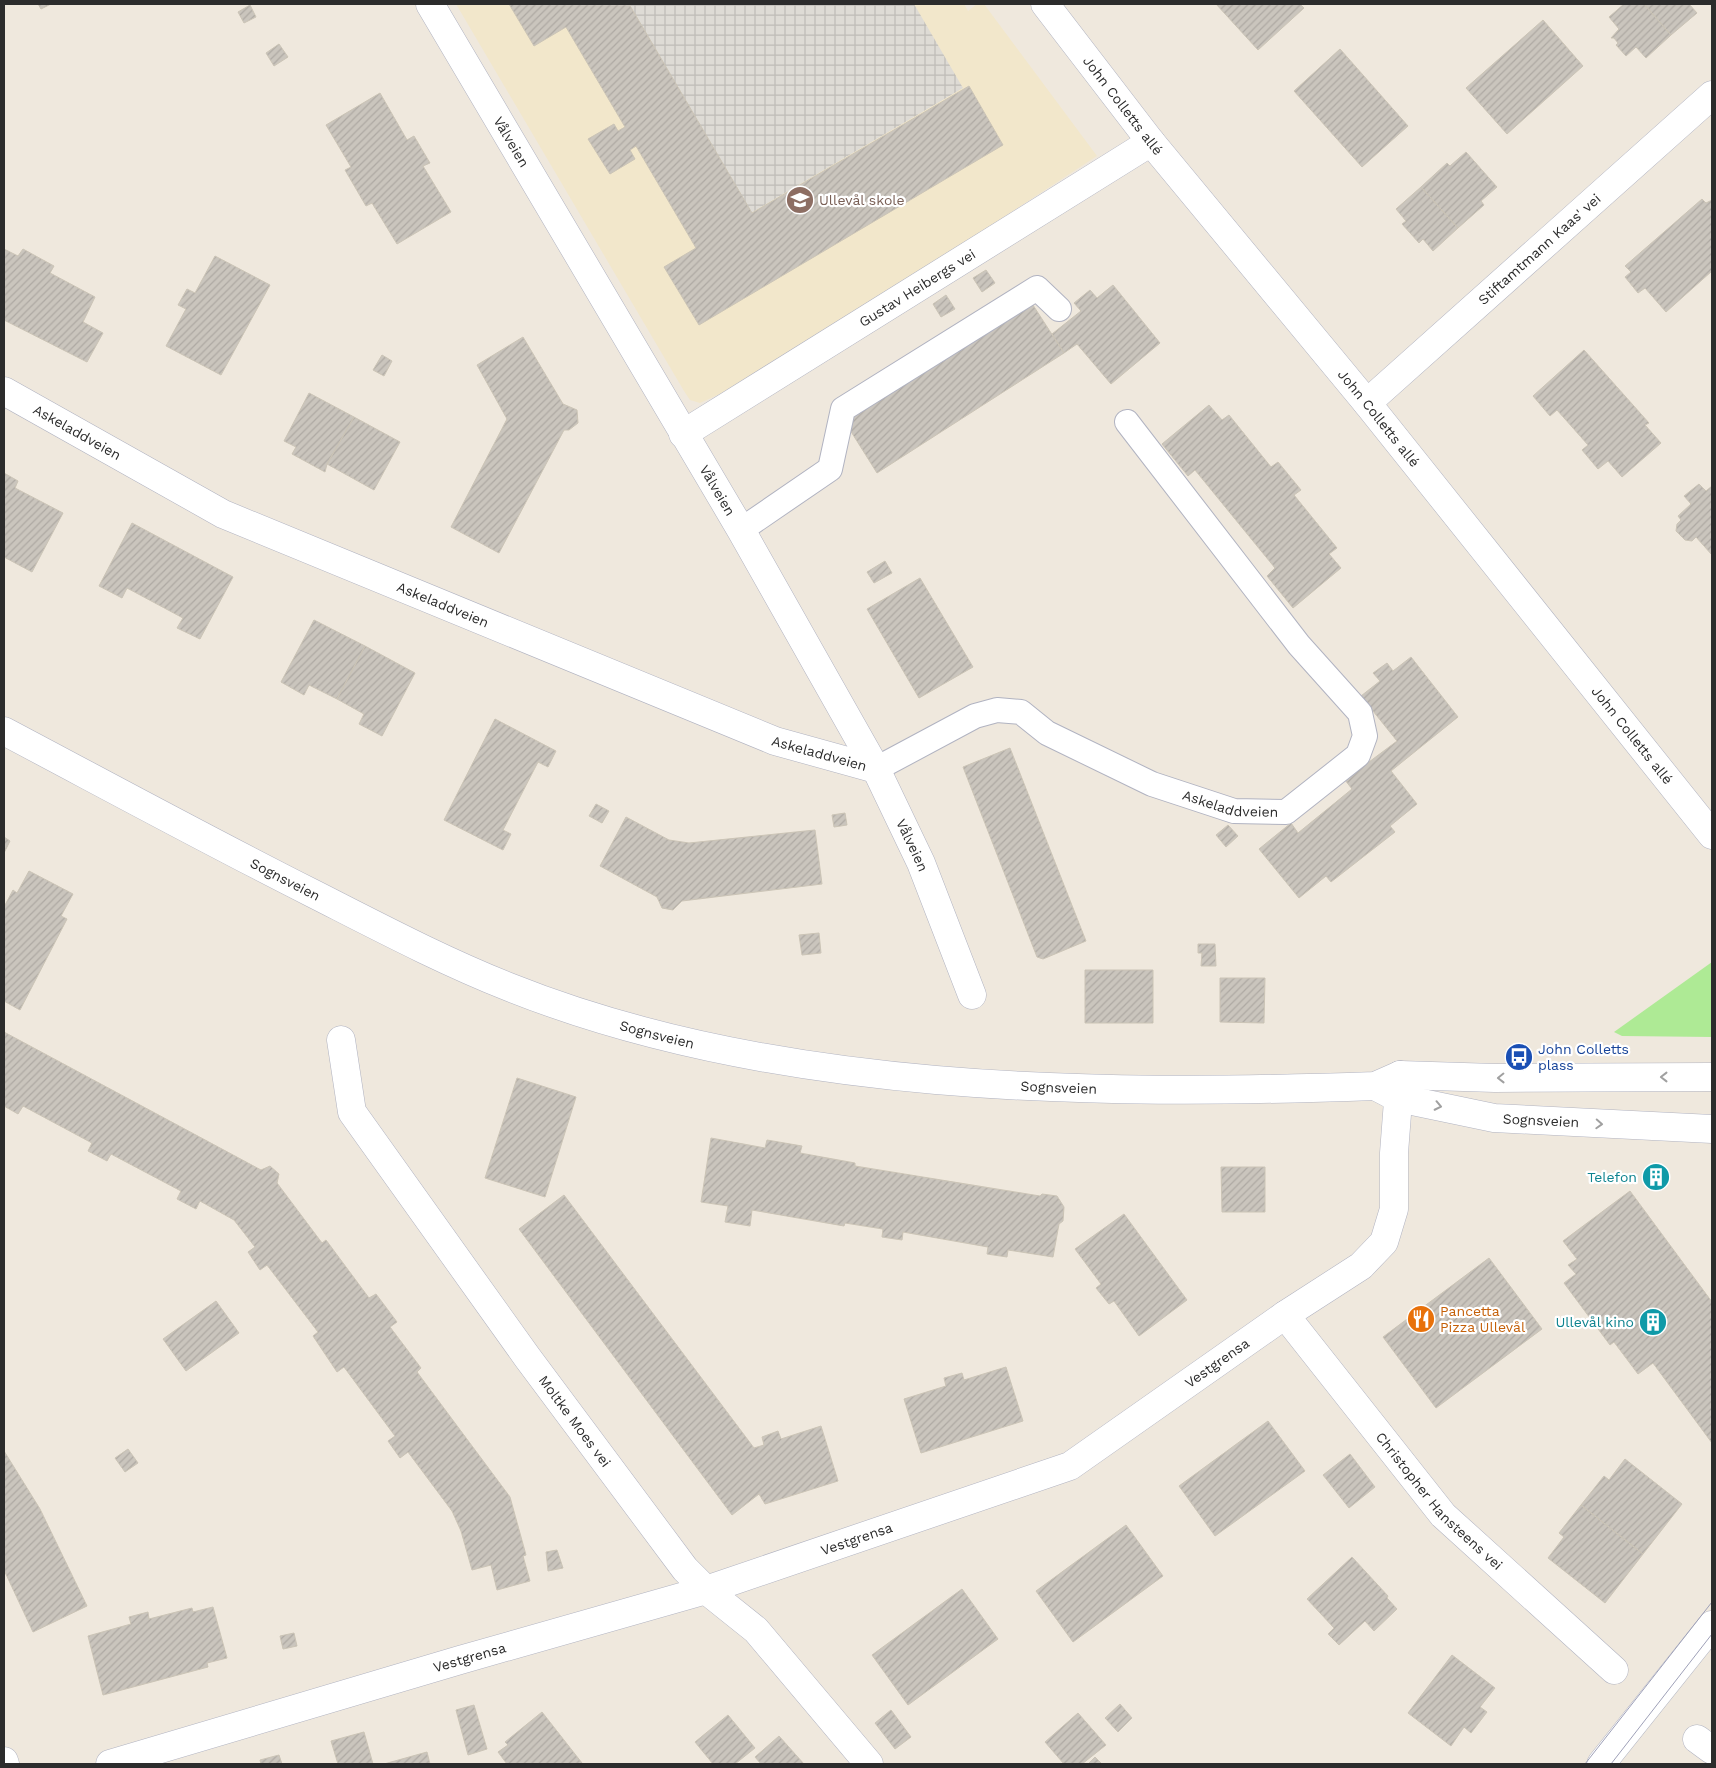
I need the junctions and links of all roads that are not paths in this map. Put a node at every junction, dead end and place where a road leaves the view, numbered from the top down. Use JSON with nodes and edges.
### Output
{"nodes":[{"id":1,"x":430,"y":4,"type":"edge"},
{"id":2,"x":1045,"y":4,"type":"edge"},
{"id":3,"x":1712,"y":95,"type":"edge"},
{"id":4,"x":1151,"y":142,"type":"junction"},
{"id":5,"x":1059,"y":309,"type":"dead end"},
{"id":6,"x":4,"y":391,"type":"edge"},
{"id":7,"x":1367,"y":403,"type":"junction"},
{"id":8,"x":1127,"y":422,"type":"dead end"},
{"id":9,"x":683,"y":434,"type":"junction"},
{"id":10,"x":741,"y":530,"type":"junction"},
{"id":11,"x":4,"y":731,"type":"edge"},
{"id":12,"x":876,"y":769,"type":"junction"},
{"id":13,"x":1712,"y":835,"type":"edge"},
{"id":14,"x":972,"y":995,"type":"dead end"},
{"id":15,"x":341,"y":1040,"type":"dead end"},
{"id":16,"x":1712,"y":1077,"type":"edge"},
{"id":17,"x":1391,"y":1086,"type":"junction"},
{"id":18,"x":1712,"y":1129,"type":"edge"},
{"id":19,"x":1285,"y":1315,"type":"junction"},
{"id":20,"x":706,"y":1590,"type":"junction"},
{"id":21,"x":1712,"y":1625,"type":"edge"},
{"id":22,"x":1614,"y":1670,"type":"dead end"},
{"id":23,"x":110,"y":1764,"type":"edge"},
{"id":24,"x":869,"y":1764,"type":"edge"},
{"id":25,"x":1601,"y":1764,"type":"edge"}],
"edges":[{"from":1,"to":9,"type":"street","name":"Vålveien"},
{"from":2,"to":4,"type":"street","name":"John Colletts allé"},
{"from":3,"to":7,"type":"street","name":"Stiftamtmann Kaas' vei"},
{"from":4,"to":7,"type":"street","name":"John Colletts allé"},
{"from":4,"to":9,"type":"street","name":"Gustav Heibergs vei"},
{"from":5,"to":10,"type":"lane"},
{"from":6,"to":12,"type":"street","name":"Askeladdveien"},
{"from":7,"to":13,"type":"street","name":"John Colletts allé"},
{"from":8,"to":12,"type":"lane","name":"Askeladdveien"},
{"from":9,"to":10,"type":"street","name":"Vålveien"},
{"from":10,"to":12,"type":"street","name":"Vålveien"},
{"from":11,"to":17,"type":"street","name":"Sognsveien"},
{"from":12,"to":14,"type":"street","name":"Vålveien"},
{"from":15,"to":20,"type":"street","name":"Moltke Moes vei"},
{"from":16,"to":17,"type":"street","name":"Sognsveien","one_way":true},
{"from":17,"to":18,"type":"street","name":"Sognsveien","one_way":true},
{"from":17,"to":19,"type":"street","name":"Vestgrensa"},
{"from":19,"to":20,"type":"street","name":"Vestgrensa"},
{"from":19,"to":22,"type":"street","name":"Christopher Hansteens vei"},
{"from":20,"to":23,"type":"street","name":"Vestgrensa"},
{"from":20,"to":24,"type":"street","name":"Moltke Moes vei"},
{"from":21,"to":25,"type":"street"}]}
